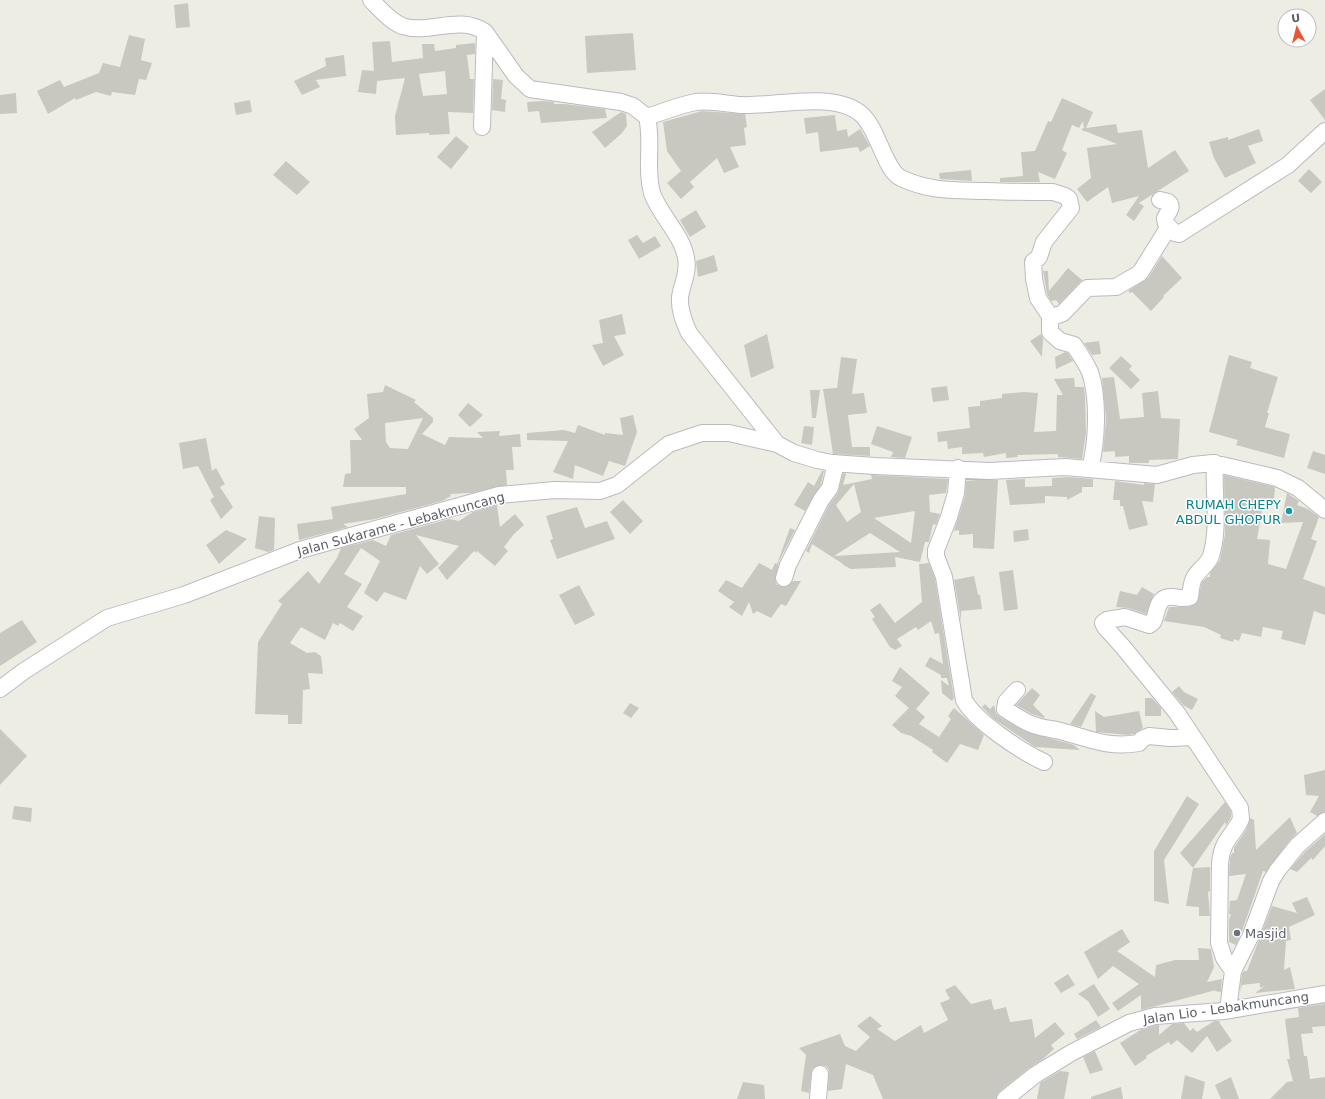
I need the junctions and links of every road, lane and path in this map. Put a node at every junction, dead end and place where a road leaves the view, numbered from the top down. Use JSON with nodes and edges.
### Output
{"nodes":[{"id":1,"x":371,"y":0,"type":"edge"},
{"id":2,"x":485,"y":32,"type":"junction"},
{"id":3,"x":647,"y":117,"type":"junction"},
{"id":4,"x":482,"y":127,"type":"dead end"},
{"id":5,"x":1325,"y":131,"type":"edge"},
{"id":6,"x":1160,"y":200,"type":"dead end"},
{"id":7,"x":1168,"y":228,"type":"junction"},
{"id":8,"x":1050,"y":318,"type":"junction"},
{"id":9,"x":777,"y":444,"type":"junction"},
{"id":10,"x":836,"y":463,"type":"junction"},
{"id":11,"x":1215,"y":463,"type":"junction"},
{"id":12,"x":958,"y":468,"type":"junction"},
{"id":13,"x":1090,"y":469,"type":"junction"},
{"id":14,"x":1325,"y":510,"type":"edge"},
{"id":15,"x":784,"y":578,"type":"dead end"},
{"id":16,"x":0,"y":689,"type":"edge"},
{"id":17,"x":1017,"y":690,"type":"dead end"},
{"id":18,"x":1005,"y":709,"type":"junction"},
{"id":19,"x":989,"y":725,"type":"junction"},
{"id":20,"x":1193,"y":737,"type":"junction"},
{"id":21,"x":1044,"y":762,"type":"dead end"},
{"id":22,"x":1325,"y":821,"type":"edge"},
{"id":23,"x":1233,"y":971,"type":"junction"},
{"id":24,"x":1325,"y":994,"type":"edge"},
{"id":25,"x":1228,"y":1010,"type":"junction"},
{"id":26,"x":820,"y":1074,"type":"dead end"},
{"id":27,"x":818,"y":1099,"type":"edge"},
{"id":28,"x":1005,"y":1099,"type":"edge"}],
"edges":[{"from":1,"to":2,"type":"street"},
{"from":2,"to":3,"type":"street"},
{"from":2,"to":4,"type":"street"},
{"from":3,"to":8,"type":"street"},
{"from":3,"to":9,"type":"street"},
{"from":5,"to":7,"type":"street"},
{"from":6,"to":7,"type":"street"},
{"from":7,"to":8,"type":"street"},
{"from":8,"to":13,"type":"street"},
{"from":9,"to":10,"type":"street","name":"Jalan Sukarame - Lebakmuncang"},
{"from":9,"to":16,"type":"street","name":"Jalan Sukarame - Lebakmuncang"},
{"from":10,"to":12,"type":"street","name":"Jalan Sukarame - Lebakmuncang"},
{"from":10,"to":15,"type":"street"},
{"from":11,"to":13,"type":"street","name":"Jalan Sukarame - Lebakmuncang"},
{"from":11,"to":14,"type":"street","name":"Jalan Sukarame - Lebakmuncang"},
{"from":11,"to":20,"type":"street"},
{"from":12,"to":13,"type":"street","name":"Jalan Sukarame - Lebakmuncang"},
{"from":12,"to":19,"type":"street"},
{"from":17,"to":18,"type":"street"},
{"from":18,"to":19,"type":"street"},
{"from":18,"to":20,"type":"street"},
{"from":19,"to":21,"type":"street"},
{"from":20,"to":23,"type":"street"},
{"from":22,"to":23,"type":"street"},
{"from":23,"to":25,"type":"street"},
{"from":24,"to":25,"type":"street","name":"Jalan Lio - Lebakmuncang"},
{"from":25,"to":28,"type":"street","name":"Jalan Lio - Lebakmuncang"},
{"from":26,"to":27,"type":"street"}]}
